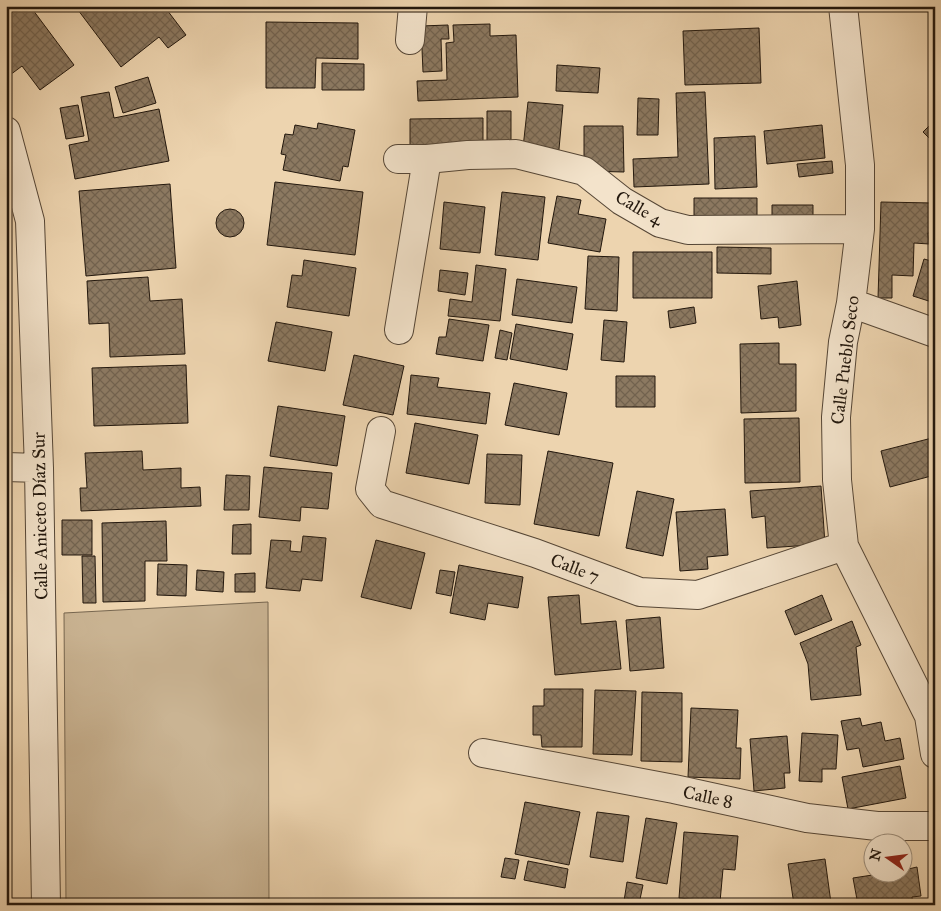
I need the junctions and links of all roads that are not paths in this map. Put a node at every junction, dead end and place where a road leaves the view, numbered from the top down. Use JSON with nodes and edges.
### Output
{"nodes":[{"id":1,"x":413,"y":6,"type":"edge"},
{"id":2,"x":843,"y":6,"type":"edge"},
{"id":3,"x":410,"y":40,"type":"dead end"},
{"id":4,"x":6,"y":131,"type":"edge"},
{"id":5,"x":398,"y":160,"type":"dead end"},
{"id":6,"x":428,"y":160,"type":"junction"},
{"id":7,"x":860,"y":229,"type":"junction"},
{"id":8,"x":851,"y":303,"type":"junction"},
{"id":9,"x":399,"y":330,"type":"dead end"},
{"id":10,"x":935,"y":333,"type":"edge"},
{"id":11,"x":381,"y":431,"type":"dead end"},
{"id":12,"x":6,"y":467,"type":"edge"},
{"id":13,"x":39,"y":468,"type":"junction"},
{"id":14,"x":844,"y":546,"type":"junction"},
{"id":15,"x":483,"y":753,"type":"dead end"},
{"id":16,"x":935,"y":754,"type":"edge"},
{"id":17,"x":935,"y":826,"type":"edge"},
{"id":18,"x":46,"y":905,"type":"edge"}],
"edges":[{"from":1,"to":3,"type":"street"},
{"from":2,"to":7,"type":"street","name":"Calle Pueblo Seco"},
{"from":4,"to":13,"type":"street","name":"Calle Aniceto Díaz Sur"},
{"from":5,"to":6,"type":"street","name":"Calle 4"},
{"from":6,"to":7,"type":"street","name":"Calle 4"},
{"from":6,"to":9,"type":"street"},
{"from":7,"to":8,"type":"street","name":"Calle Pueblo Seco"},
{"from":8,"to":10,"type":"street"},
{"from":8,"to":14,"type":"street","name":"Calle Pueblo Seco"},
{"from":11,"to":14,"type":"street","name":"Calle 7"},
{"from":12,"to":13,"type":"street"},
{"from":13,"to":18,"type":"street","name":"Calle Aniceto Díaz Sur"},
{"from":14,"to":16,"type":"street","name":"Calle Pueblo Seco"},
{"from":15,"to":17,"type":"street","name":"Calle 8"}]}
